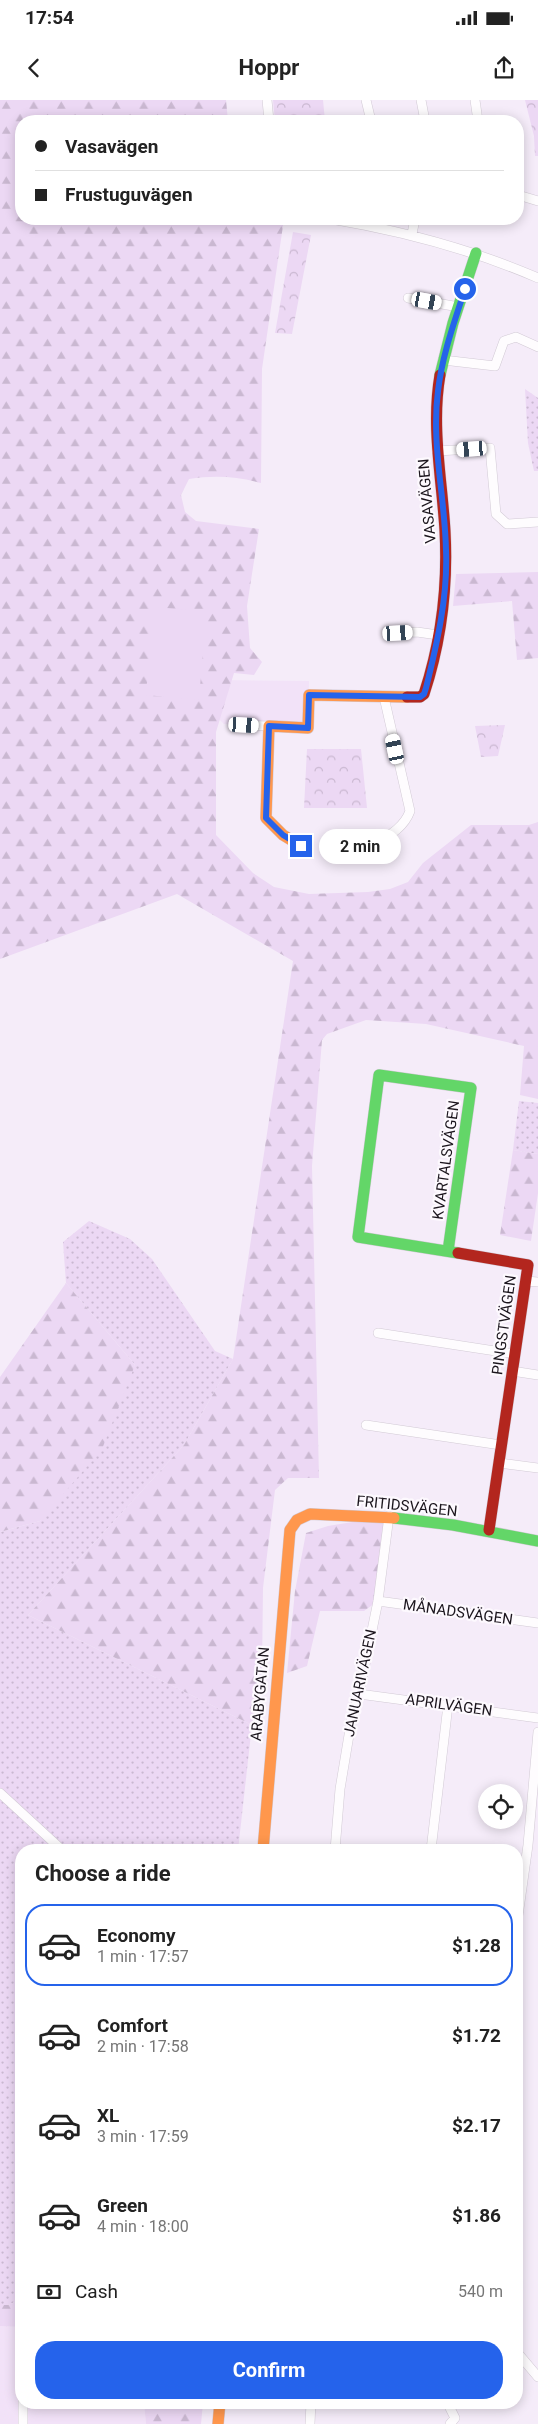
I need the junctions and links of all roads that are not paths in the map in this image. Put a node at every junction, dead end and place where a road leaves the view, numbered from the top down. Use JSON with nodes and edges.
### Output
{"nodes":[{"id":1,"x":267,"y":100,"type":"edge"},
{"id":2,"x":366,"y":100,"type":"edge"},
{"id":3,"x":421,"y":100,"type":"edge"},
{"id":4,"x":476,"y":100,"type":"edge"},
{"id":5,"x":268,"y":115,"type":"edge"},
{"id":6,"x":370,"y":115,"type":"edge"},
{"id":7,"x":424,"y":115,"type":"edge"},
{"id":8,"x":477,"y":115,"type":"edge"},
{"id":9,"x":524,"y":198,"type":"edge"},
{"id":10,"x":538,"y":202,"type":"edge"},
{"id":11,"x":363,"y":225,"type":"edge"},
{"id":12,"x":414,"y":225,"type":"edge"},
{"id":13,"x":412,"y":234,"type":"junction"},
{"id":14,"x":476,"y":253,"type":"junction"},
{"id":15,"x":538,"y":278,"type":"edge"},
{"id":16,"x":408,"y":298,"type":"dead end"},
{"id":17,"x":459,"y":307,"type":"junction"},
{"id":18,"x":538,"y":347,"type":"edge"},
{"id":19,"x":442,"y":360,"type":"junction"},
{"id":20,"x":437,"y":452,"type":"junction"},
{"id":21,"x":538,"y":522,"type":"edge"},
{"id":22,"x":398,"y":633,"type":"dead end"},
{"id":23,"x":438,"y":635,"type":"junction"},
{"id":24,"x":384,"y":697,"type":"junction"},
{"id":25,"x":244,"y":725,"type":"dead end"},
{"id":26,"x":269,"y":726,"type":"junction"},
{"id":27,"x":373,"y":845,"type":"dead end"},
{"id":28,"x":301,"y":846,"type":"dead end"},
{"id":29,"x":358,"y":1237,"type":"joint"},
{"id":30,"x":448,"y":1251,"type":"junction"},
{"id":31,"x":526,"y":1281,"type":"junction"},
{"id":32,"x":538,"y":1282,"type":"edge"},
{"id":33,"x":378,"y":1332,"type":"dead end"},
{"id":34,"x":515,"y":1354,"type":"junction"},
{"id":35,"x":512,"y":1371,"type":"junction"},
{"id":36,"x":538,"y":1375,"type":"edge"},
{"id":37,"x":366,"y":1425,"type":"dead end"},
{"id":38,"x":502,"y":1445,"type":"junction"},
{"id":39,"x":498,"y":1463,"type":"junction"},
{"id":40,"x":538,"y":1468,"type":"edge"},
{"id":41,"x":389,"y":1516,"type":"junction"},
{"id":42,"x":490,"y":1530,"type":"junction"},
{"id":43,"x":288,"y":1540,"type":"joint"},
{"id":44,"x":538,"y":1541,"type":"edge"},
{"id":45,"x":378,"y":1601,"type":"junction"},
{"id":46,"x":538,"y":1623,"type":"edge"},
{"id":47,"x":359,"y":1694,"type":"junction"},
{"id":48,"x":448,"y":1705,"type":"junction"},
{"id":49,"x":538,"y":1718,"type":"edge"},
{"id":50,"x":538,"y":1732,"type":"edge"},
{"id":51,"x":0,"y":1793,"type":"edge"},
{"id":52,"x":55,"y":1844,"type":"edge"},
{"id":53,"x":263,"y":1844,"type":"edge"},
{"id":54,"x":335,"y":1844,"type":"edge"},
{"id":55,"x":432,"y":1844,"type":"edge"},
{"id":56,"x":523,"y":1880,"type":"edge"},
{"id":57,"x":523,"y":2359,"type":"edge"},
{"id":58,"x":538,"y":2377,"type":"edge"},
{"id":59,"x":23,"y":2409,"type":"edge"},
{"id":60,"x":219,"y":2409,"type":"edge"},
{"id":61,"x":311,"y":2409,"type":"edge"},
{"id":62,"x":451,"y":2409,"type":"edge"},
{"id":63,"x":23,"y":2424,"type":"edge"},
{"id":64,"x":218,"y":2424,"type":"edge"},
{"id":65,"x":310,"y":2424,"type":"edge"},
{"id":66,"x":450,"y":2424,"type":"edge"}],
"edges":[{"from":1,"to":5,"type":"street"},
{"from":2,"to":6,"type":"street"},
{"from":3,"to":7,"type":"street"},
{"from":4,"to":8,"type":"street"},
{"from":9,"to":10,"type":"street"},
{"from":11,"to":13,"type":"street"},
{"from":12,"to":13,"type":"street"},
{"from":13,"to":14,"type":"street"},
{"from":14,"to":15,"type":"street"},
{"from":14,"to":17,"type":"street","name":"VASAVÄGEN"},
{"from":16,"to":17,"type":"street"},
{"from":17,"to":19,"type":"street","name":"VASAVÄGEN"},
{"from":18,"to":19,"type":"street"},
{"from":19,"to":20,"type":"street","name":"VASAVÄGEN"},
{"from":20,"to":21,"type":"street"},
{"from":20,"to":23,"type":"street","name":"VASAVÄGEN"},
{"from":22,"to":23,"type":"street"},
{"from":23,"to":24,"type":"street","name":"VASAVÄGEN"},
{"from":24,"to":26,"type":"street","name":"VASAVÄGEN"},
{"from":24,"to":27,"type":"street"},
{"from":25,"to":26,"type":"street"},
{"from":26,"to":28,"type":"street"},
{"from":29,"to":30,"type":"street","name":"PINGSTVÄGEN"},
{"from":29,"to":30,"type":"street","name":"KVARTALSVÄGEN"},
{"from":30,"to":31,"type":"street","name":"PINGSTVÄGEN"},
{"from":31,"to":32,"type":"street"},
{"from":31,"to":34,"type":"street","name":"PINGSTVÄGEN"},
{"from":33,"to":34,"type":"street"},
{"from":34,"to":35,"type":"street","name":"PINGSTVÄGEN"},
{"from":35,"to":36,"type":"street"},
{"from":35,"to":38,"type":"street","name":"PINGSTVÄGEN"},
{"from":37,"to":38,"type":"street"},
{"from":38,"to":39,"type":"street","name":"PINGSTVÄGEN"},
{"from":39,"to":40,"type":"street"},
{"from":39,"to":42,"type":"street","name":"PINGSTVÄGEN"},
{"from":41,"to":42,"type":"street","name":"FRITIDSVÄGEN"},
{"from":41,"to":43,"type":"street","name":"FRITIDSVÄGEN"},
{"from":41,"to":45,"type":"street","name":"JANUARIVÄGEN"},
{"from":42,"to":44,"type":"street","name":"FRITIDSVÄGEN"},
{"from":43,"to":53,"type":"street","name":"ARABYGATAN"},
{"from":45,"to":46,"type":"street","name":"MÅNADSVÄGEN"},
{"from":45,"to":47,"type":"street","name":"JANUARIVÄGEN"},
{"from":47,"to":48,"type":"street","name":"APRILVÄGEN"},
{"from":47,"to":54,"type":"street","name":"JANUARIVÄGEN"},
{"from":48,"to":49,"type":"street","name":"APRILVÄGEN"},
{"from":48,"to":55,"type":"street"},
{"from":50,"to":56,"type":"street"},
{"from":51,"to":52,"type":"street"},
{"from":57,"to":58,"type":"street"},
{"from":59,"to":63,"type":"street"},
{"from":60,"to":64,"type":"street"},
{"from":61,"to":65,"type":"street"},
{"from":62,"to":66,"type":"street"}]}
